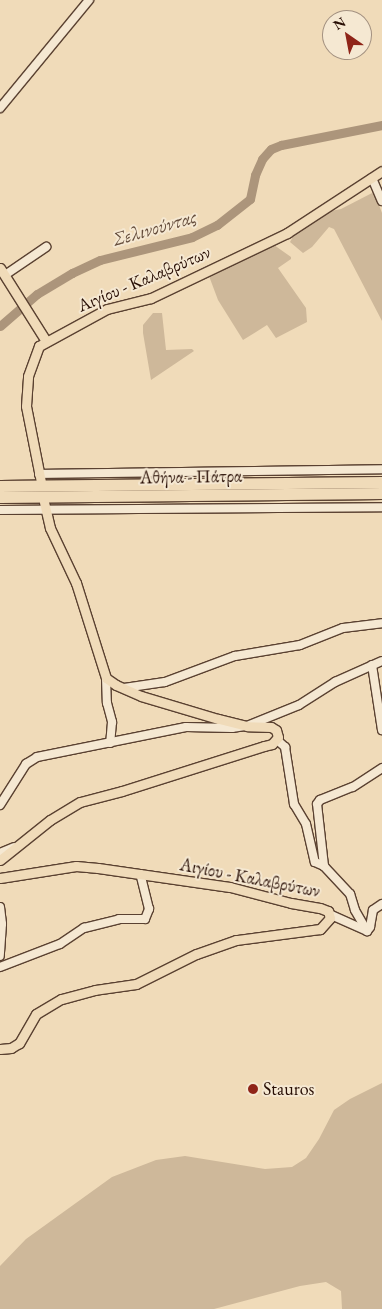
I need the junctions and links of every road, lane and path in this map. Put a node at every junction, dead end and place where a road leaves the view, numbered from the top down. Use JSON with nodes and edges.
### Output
{"nodes":[{"id":1,"x":88,"y":0,"type":"edge"},
{"id":2,"x":0,"y":108,"type":"edge"},
{"id":3,"x":382,"y":171,"type":"edge"},
{"id":4,"x":372,"y":178,"type":"junction"},
{"id":5,"x":382,"y":201,"type":"edge"},
{"id":6,"x":46,"y":248,"type":"dead end"},
{"id":7,"x":3,"y":275,"type":"edge"},
{"id":8,"x":46,"y":341,"type":"junction"},
{"id":9,"x":382,"y":470,"type":"edge"},
{"id":10,"x":256,"y":471,"type":"junction"},
{"id":11,"x":40,"y":478,"type":"joint"},
{"id":12,"x":258,"y":480,"type":"dead end"},
{"id":13,"x":382,"y":482,"type":"edge"},
{"id":14,"x":0,"y":486,"type":"edge"},
{"id":15,"x":382,"y":493,"type":"edge"},
{"id":16,"x":0,"y":497,"type":"edge"},
{"id":17,"x":45,"y":505,"type":"junction"},
{"id":18,"x":382,"y":506,"type":"edge"},
{"id":19,"x":0,"y":510,"type":"edge"},
{"id":20,"x":382,"y":623,"type":"edge"},
{"id":21,"x":382,"y":661,"type":"edge"},
{"id":22,"x":372,"y":665,"type":"junction"},
{"id":23,"x":106,"y":678,"type":"junction"},
{"id":24,"x":124,"y":688,"type":"junction"},
{"id":25,"x":247,"y":726,"type":"junction"},
{"id":26,"x":382,"y":730,"type":"edge"},
{"id":27,"x":277,"y":740,"type":"junction"},
{"id":28,"x":110,"y":743,"type":"junction"},
{"id":29,"x":382,"y":768,"type":"edge"},
{"id":30,"x":0,"y":804,"type":"edge"},
{"id":31,"x":18,"y":846,"type":"junction"},
{"id":32,"x":0,"y":853,"type":"edge"},
{"id":33,"x":0,"y":860,"type":"edge"},
{"id":34,"x":324,"y":866,"type":"junction"},
{"id":35,"x":140,"y":874,"type":"junction"},
{"id":36,"x":0,"y":878,"type":"edge"},
{"id":37,"x":382,"y":904,"type":"edge"},
{"id":38,"x":0,"y":907,"type":"edge"},
{"id":39,"x":330,"y":914,"type":"junction"},
{"id":40,"x":367,"y":931,"type":"junction"},
{"id":41,"x":0,"y":956,"type":"edge"},
{"id":42,"x":0,"y":968,"type":"edge"},
{"id":43,"x":0,"y":1049,"type":"edge"}],
"edges":[{"from":1,"to":2,"type":"street"},
{"from":3,"to":4,"type":"main road","name":"Αιγίου - Καλαβρύτων"},
{"from":4,"to":5,"type":"street"},
{"from":4,"to":8,"type":"main road","name":"Αιγίου - Καλαβρύτων"},
{"from":6,"to":7,"type":"street"},
{"from":7,"to":8,"type":"main road"},
{"from":8,"to":11,"type":"main road","name":"Αιγίου - Καλαβρύτων"},
{"from":9,"to":10,"type":"street"},
{"from":10,"to":11,"type":"street"},
{"from":10,"to":12,"type":"street"},
{"from":13,"to":14,"type":"highway","name":"Αθήνα - Πάτρα"},
{"from":15,"to":16,"type":"highway","name":"Αθήνα - Πάτρα"},
{"from":17,"to":18,"type":"street"},
{"from":17,"to":19,"type":"street"},
{"from":17,"to":23,"type":"main road"},
{"from":20,"to":24,"type":"street"},
{"from":21,"to":22,"type":"street"},
{"from":22,"to":25,"type":"street"},
{"from":22,"to":26,"type":"street"},
{"from":23,"to":24,"type":"main road"},
{"from":23,"to":28,"type":"street"},
{"from":24,"to":25,"type":"main road"},
{"from":25,"to":27,"type":"main road"},
{"from":25,"to":28,"type":"street"},
{"from":27,"to":31,"type":"main road"},
{"from":27,"to":34,"type":"street"},
{"from":28,"to":30,"type":"street"},
{"from":29,"to":34,"type":"street"},
{"from":31,"to":32,"type":"street"},
{"from":31,"to":33,"type":"main road"},
{"from":34,"to":40,"type":"street"},
{"from":35,"to":36,"type":"main road","name":"Αιγίου - Καλαβρύτων"},
{"from":35,"to":39,"type":"main road","name":"Αιγίου - Καλαβρύτων"},
{"from":35,"to":42,"type":"street"},
{"from":37,"to":40,"type":"street"},
{"from":38,"to":41,"type":"street"},
{"from":39,"to":40,"type":"street"},
{"from":39,"to":43,"type":"main road","name":"Αιγίου - Καλαβρύτων"}]}
